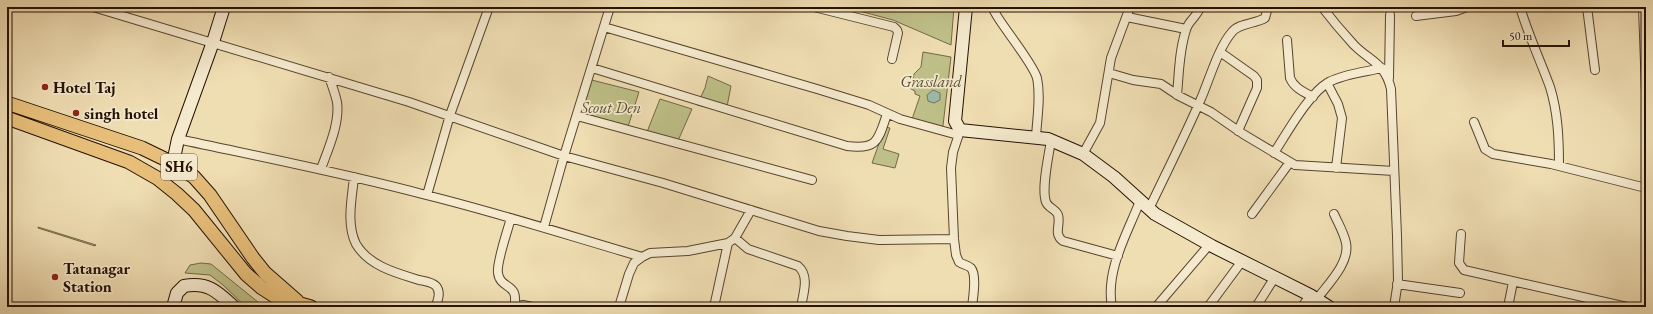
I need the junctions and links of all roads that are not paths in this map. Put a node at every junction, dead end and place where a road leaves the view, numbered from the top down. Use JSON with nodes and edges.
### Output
{"nodes":[{"id":1,"x":93,"y":7,"type":"edge"},
{"id":2,"x":224,"y":7,"type":"edge"},
{"id":3,"x":490,"y":7,"type":"edge"},
{"id":4,"x":610,"y":7,"type":"edge"},
{"id":5,"x":814,"y":7,"type":"edge"},
{"id":6,"x":966,"y":7,"type":"edge"},
{"id":7,"x":992,"y":7,"type":"edge"},
{"id":8,"x":1130,"y":7,"type":"edge"},
{"id":9,"x":1200,"y":7,"type":"edge"},
{"id":10,"x":1268,"y":7,"type":"edge"},
{"id":11,"x":1322,"y":7,"type":"edge"},
{"id":12,"x":1467,"y":7,"type":"edge"},
{"id":13,"x":1520,"y":7,"type":"edge"},
{"id":14,"x":1587,"y":7,"type":"edge"},
{"id":15,"x":1642,"y":7,"type":"edge"},
{"id":16,"x":1390,"y":15,"type":"dead end"},
{"id":17,"x":1416,"y":16,"type":"dead end"},
{"id":18,"x":1127,"y":17,"type":"junction"},
{"id":19,"x":604,"y":27,"type":"junction"},
{"id":20,"x":1186,"y":29,"type":"junction"},
{"id":21,"x":1287,"y":40,"type":"dead end"},
{"id":22,"x":213,"y":42,"type":"junction"},
{"id":23,"x":1220,"y":52,"type":"junction"},
{"id":24,"x":892,"y":59,"type":"dead end"},
{"id":25,"x":592,"y":68,"type":"junction"},
{"id":26,"x":1382,"y":68,"type":"junction"},
{"id":27,"x":1594,"y":70,"type":"dead end"},
{"id":28,"x":1108,"y":73,"type":"junction"},
{"id":29,"x":329,"y":77,"type":"junction"},
{"id":30,"x":1389,"y":79,"type":"junction"},
{"id":31,"x":1327,"y":83,"type":"junction"},
{"id":32,"x":1646,"y":92,"type":"edge"},
{"id":33,"x":1177,"y":95,"type":"junction"},
{"id":34,"x":1313,"y":97,"type":"junction"},
{"id":35,"x":7,"y":103,"type":"edge"},
{"id":36,"x":1198,"y":106,"type":"junction"},
{"id":37,"x":887,"y":114,"type":"junction"},
{"id":38,"x":450,"y":115,"type":"junction"},
{"id":39,"x":576,"y":116,"type":"junction"},
{"id":40,"x":7,"y":118,"type":"edge"},
{"id":41,"x":1474,"y":122,"type":"dead end"},
{"id":42,"x":1238,"y":131,"type":"junction"},
{"id":43,"x":959,"y":133,"type":"junction"},
{"id":44,"x":1036,"y":137,"type":"junction"},
{"id":45,"x":178,"y":139,"type":"junction"},
{"id":46,"x":1051,"y":140,"type":"junction"},
{"id":47,"x":1274,"y":153,"type":"junction"},
{"id":48,"x":1083,"y":154,"type":"junction"},
{"id":49,"x":564,"y":156,"type":"junction"},
{"id":50,"x":1290,"y":162,"type":"junction"},
{"id":51,"x":173,"y":163,"type":"junction"},
{"id":52,"x":1559,"y":166,"type":"junction"},
{"id":53,"x":1336,"y":168,"type":"junction"},
{"id":54,"x":321,"y":170,"type":"junction"},
{"id":55,"x":1394,"y":172,"type":"junction"},
{"id":56,"x":354,"y":177,"type":"junction"},
{"id":57,"x":812,"y":180,"type":"dead end"},
{"id":58,"x":1646,"y":188,"type":"edge"},
{"id":59,"x":427,"y":195,"type":"junction"},
{"id":60,"x":1145,"y":205,"type":"junction"},
{"id":61,"x":751,"y":210,"type":"junction"},
{"id":62,"x":1252,"y":214,"type":"dead end"},
{"id":63,"x":1334,"y":214,"type":"dead end"},
{"id":64,"x":511,"y":218,"type":"junction"},
{"id":65,"x":544,"y":227,"type":"junction"},
{"id":66,"x":1461,"y":234,"type":"dead end"},
{"id":67,"x":954,"y":238,"type":"junction"},
{"id":68,"x":731,"y":240,"type":"junction"},
{"id":69,"x":1209,"y":245,"type":"junction"},
{"id":70,"x":1118,"y":256,"type":"junction"},
{"id":71,"x":642,"y":257,"type":"junction"},
{"id":72,"x":1242,"y":261,"type":"junction"},
{"id":73,"x":1275,"y":277,"type":"junction"},
{"id":74,"x":1513,"y":282,"type":"junction"},
{"id":75,"x":1397,"y":284,"type":"junction"},
{"id":76,"x":1460,"y":293,"type":"dead end"},
{"id":77,"x":1313,"y":297,"type":"junction"},
{"id":78,"x":305,"y":305,"type":"edge"},
{"id":79,"x":173,"y":307,"type":"edge"},
{"id":80,"x":234,"y":307,"type":"edge"},
{"id":81,"x":435,"y":307,"type":"edge"},
{"id":82,"x":514,"y":307,"type":"edge"},
{"id":83,"x":532,"y":307,"type":"edge"},
{"id":84,"x":619,"y":307,"type":"edge"},
{"id":85,"x":714,"y":307,"type":"edge"},
{"id":86,"x":801,"y":307,"type":"edge"},
{"id":87,"x":972,"y":307,"type":"edge"},
{"id":88,"x":1112,"y":307,"type":"edge"},
{"id":89,"x":1156,"y":307,"type":"edge"},
{"id":90,"x":1208,"y":307,"type":"edge"},
{"id":91,"x":1256,"y":307,"type":"edge"},
{"id":92,"x":1302,"y":307,"type":"edge"},
{"id":93,"x":1329,"y":307,"type":"edge"},
{"id":94,"x":1394,"y":307,"type":"edge"},
{"id":95,"x":1508,"y":307,"type":"edge"},
{"id":96,"x":1627,"y":307,"type":"edge"}],
"edges":[{"from":1,"to":22,"type":"street"},
{"from":2,"to":22,"type":"street"},
{"from":3,"to":38,"type":"street"},
{"from":4,"to":19,"type":"street"},
{"from":5,"to":24,"type":"street"},
{"from":6,"to":43,"type":"street"},
{"from":7,"to":44,"type":"street"},
{"from":8,"to":18,"type":"street"},
{"from":9,"to":20,"type":"street"},
{"from":10,"to":23,"type":"street"},
{"from":11,"to":26,"type":"street"},
{"from":12,"to":17,"type":"street"},
{"from":13,"to":52,"type":"street"},
{"from":14,"to":27,"type":"street"},
{"from":15,"to":32,"type":"street"},
{"from":16,"to":30,"type":"street"},
{"from":18,"to":20,"type":"street"},
{"from":18,"to":28,"type":"street"},
{"from":19,"to":25,"type":"street"},
{"from":19,"to":37,"type":"street"},
{"from":20,"to":33,"type":"street"},
{"from":21,"to":34,"type":"street"},
{"from":22,"to":29,"type":"street"},
{"from":22,"to":45,"type":"street"},
{"from":23,"to":36,"type":"street"},
{"from":23,"to":42,"type":"street"},
{"from":25,"to":37,"type":"street"},
{"from":25,"to":39,"type":"street"},
{"from":26,"to":30,"type":"street"},
{"from":26,"to":31,"type":"street"},
{"from":28,"to":33,"type":"street"},
{"from":28,"to":48,"type":"street"},
{"from":29,"to":38,"type":"street"},
{"from":29,"to":54,"type":"street"},
{"from":30,"to":55,"type":"street"},
{"from":31,"to":34,"type":"street"},
{"from":31,"to":53,"type":"street"},
{"from":33,"to":36,"type":"street"},
{"from":34,"to":47,"type":"street"},
{"from":35,"to":51,"type":"main road","number":"SH6"},
{"from":36,"to":42,"type":"street"},
{"from":36,"to":60,"type":"street"},
{"from":37,"to":43,"type":"street"},
{"from":38,"to":49,"type":"street"},
{"from":38,"to":59,"type":"street"},
{"from":39,"to":49,"type":"street"},
{"from":39,"to":57,"type":"street"},
{"from":40,"to":78,"type":"main road","number":"SH6"},
{"from":41,"to":52,"type":"street"},
{"from":42,"to":47,"type":"street"},
{"from":43,"to":44,"type":"street"},
{"from":43,"to":67,"type":"street"},
{"from":44,"to":46,"type":"street"},
{"from":45,"to":51,"type":"street"},
{"from":45,"to":54,"type":"street"},
{"from":46,"to":48,"type":"street"},
{"from":46,"to":70,"type":"street"},
{"from":47,"to":50,"type":"street"},
{"from":48,"to":60,"type":"street"},
{"from":49,"to":61,"type":"street"},
{"from":49,"to":65,"type":"street"},
{"from":50,"to":53,"type":"street"},
{"from":50,"to":62,"type":"street"},
{"from":51,"to":78,"type":"main road","number":"SH6"},
{"from":52,"to":58,"type":"street"},
{"from":53,"to":55,"type":"street"},
{"from":54,"to":56,"type":"street"},
{"from":55,"to":75,"type":"street"},
{"from":56,"to":59,"type":"street"},
{"from":56,"to":81,"type":"street"},
{"from":59,"to":64,"type":"street"},
{"from":60,"to":69,"type":"street"},
{"from":60,"to":70,"type":"street"},
{"from":61,"to":67,"type":"street"},
{"from":61,"to":68,"type":"street"},
{"from":63,"to":77,"type":"street"},
{"from":64,"to":65,"type":"street"},
{"from":64,"to":82,"type":"street"},
{"from":65,"to":71,"type":"street"},
{"from":66,"to":74,"type":"street"},
{"from":67,"to":87,"type":"street"},
{"from":68,"to":71,"type":"street"},
{"from":68,"to":85,"type":"street"},
{"from":68,"to":86,"type":"street"},
{"from":69,"to":72,"type":"street"},
{"from":69,"to":89,"type":"street"},
{"from":70,"to":88,"type":"street"},
{"from":71,"to":84,"type":"street"},
{"from":72,"to":73,"type":"street"},
{"from":72,"to":90,"type":"street"},
{"from":73,"to":77,"type":"street"},
{"from":73,"to":91,"type":"street"},
{"from":74,"to":95,"type":"street"},
{"from":74,"to":96,"type":"street"},
{"from":75,"to":76,"type":"street"},
{"from":75,"to":94,"type":"street"},
{"from":77,"to":92,"type":"street"},
{"from":77,"to":93,"type":"street"},
{"from":79,"to":80,"type":"street"},
{"from":82,"to":83,"type":"street"}]}
